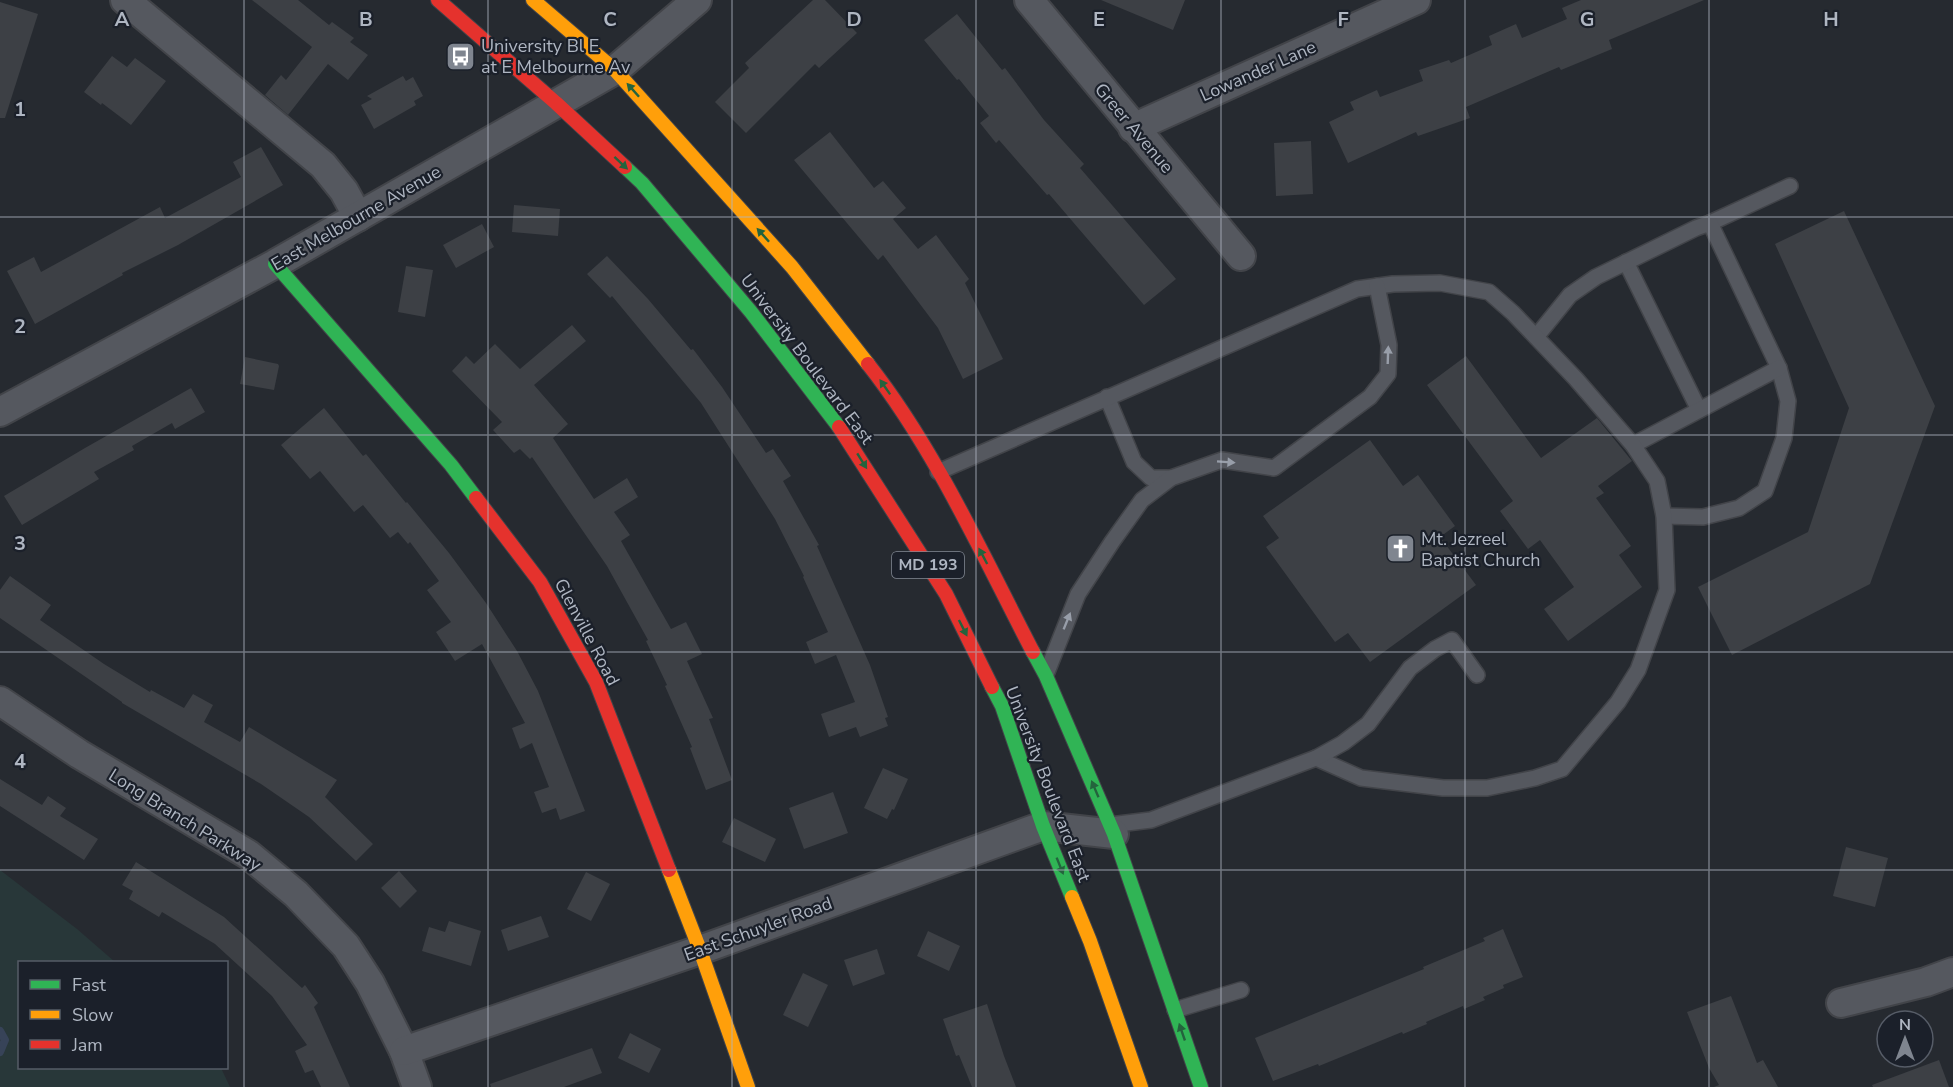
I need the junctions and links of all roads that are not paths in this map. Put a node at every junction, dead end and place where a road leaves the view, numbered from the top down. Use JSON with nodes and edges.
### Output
{"nodes":[{"id":1,"x":125,"y":0,"type":"edge"},
{"id":2,"x":438,"y":0,"type":"edge"},
{"id":3,"x":532,"y":0,"type":"edge"},
{"id":4,"x":697,"y":0,"type":"edge"},
{"id":5,"x":1029,"y":0,"type":"edge"},
{"id":6,"x":1416,"y":0,"type":"edge"},
{"id":7,"x":615,"y":70,"type":"junction"},
{"id":8,"x":556,"y":104,"type":"junction"},
{"id":9,"x":1133,"y":128,"type":"junction"},
{"id":10,"x":1790,"y":186,"type":"dead end"},
{"id":11,"x":358,"y":217,"type":"junction"},
{"id":12,"x":1710,"y":223,"type":"junction"},
{"id":13,"x":1241,"y":256,"type":"dead end"},
{"id":14,"x":1626,"y":262,"type":"junction"},
{"id":15,"x":276,"y":264,"type":"junction"},
{"id":16,"x":1377,"y":286,"type":"junction"},
{"id":17,"x":1536,"y":337,"type":"junction"},
{"id":18,"x":1779,"y":368,"type":"junction"},
{"id":19,"x":1107,"y":398,"type":"junction"},
{"id":20,"x":1699,"y":410,"type":"junction"},
{"id":21,"x":0,"y":412,"type":"edge"},
{"id":22,"x":1633,"y":446,"type":"junction"},
{"id":23,"x":938,"y":472,"type":"junction"},
{"id":24,"x":1171,"y":478,"type":"junction"},
{"id":25,"x":1664,"y":516,"type":"junction"},
{"id":26,"x":1477,"y":675,"type":"dead end"},
{"id":27,"x":1046,"y":676,"type":"junction"},
{"id":28,"x":0,"y":701,"type":"edge"},
{"id":29,"x":1316,"y":758,"type":"junction"},
{"id":30,"x":1043,"y":826,"type":"junction"},
{"id":31,"x":1112,"y":830,"type":"junction"},
{"id":32,"x":700,"y":950,"type":"junction"},
{"id":33,"x":1953,"y":972,"type":"edge"},
{"id":34,"x":1241,"y":990,"type":"dead end"},
{"id":35,"x":1841,"y":1003,"type":"dead end"},
{"id":36,"x":1175,"y":1011,"type":"junction"},
{"id":37,"x":404,"y":1051,"type":"junction"},
{"id":38,"x":417,"y":1087,"type":"edge"},
{"id":39,"x":748,"y":1087,"type":"edge"},
{"id":40,"x":1141,"y":1087,"type":"edge"},
{"id":41,"x":1201,"y":1087,"type":"edge"}],
"edges":[{"from":1,"to":11,"type":"street"},
{"from":2,"to":8,"type":"main road","name":"University Boulevard East","number":"MD 193"},
{"from":3,"to":7,"type":"main road","name":"University Boulevard East","number":"MD 193"},
{"from":4,"to":7,"type":"street","name":"East Melbourne Avenue"},
{"from":5,"to":9,"type":"street","name":"Greer Avenue"},
{"from":6,"to":9,"type":"street","name":"Lowander Lane"},
{"from":7,"to":8,"type":"street","name":"East Melbourne Avenue"},
{"from":23,"to":7,"type":"main road","name":"University Boulevard East","number":"MD 193","one_way":true},
{"from":8,"to":11,"type":"street","name":"East Melbourne Avenue"},
{"from":8,"to":30,"type":"main road","name":"University Boulevard East","number":"MD 193","one_way":true},
{"from":9,"to":13,"type":"street","name":"Greer Avenue"},
{"from":10,"to":12,"type":"lane"},
{"from":11,"to":15,"type":"street","name":"East Melbourne Avenue"},
{"from":12,"to":14,"type":"lane"},
{"from":12,"to":18,"type":"lane"},
{"from":14,"to":17,"type":"lane"},
{"from":14,"to":20,"type":"lane"},
{"from":15,"to":21,"type":"street","name":"East Melbourne Avenue"},
{"from":15,"to":32,"type":"main road","name":"Glenville Road"},
{"from":16,"to":17,"type":"lane"},
{"from":16,"to":19,"type":"lane"},
{"from":24,"to":16,"type":"lane","one_way":true},
{"from":17,"to":22,"type":"lane"},
{"from":18,"to":20,"type":"lane"},
{"from":18,"to":25,"type":"lane"},
{"from":19,"to":23,"type":"lane"},
{"from":19,"to":24,"type":"lane"},
{"from":20,"to":22,"type":"lane"},
{"from":22,"to":25,"type":"lane"},
{"from":27,"to":23,"type":"main road","name":"University Boulevard East","number":"MD 193","one_way":true},
{"from":27,"to":24,"type":"lane","one_way":true},
{"from":25,"to":29,"type":"lane"},
{"from":26,"to":29,"type":"lane"},
{"from":31,"to":27,"type":"main road","name":"University Boulevard East","number":"MD 193","one_way":true},
{"from":28,"to":37,"type":"street","name":"Long Branch Parkway"},
{"from":29,"to":31,"type":"lane"},
{"from":30,"to":31,"type":"street","name":"East Schuyler Road"},
{"from":30,"to":32,"type":"street","name":"East Schuyler Road"},
{"from":30,"to":40,"type":"main road","name":"University Boulevard East","number":"MD 193","one_way":true},
{"from":31,"to":36,"type":"main road","name":"University Boulevard East","number":"MD 193"},
{"from":32,"to":37,"type":"street","name":"East Schuyler Road"},
{"from":32,"to":39,"type":"main road","name":"Glenville Road"},
{"from":33,"to":35,"type":"street"},
{"from":34,"to":36,"type":"lane"},
{"from":41,"to":36,"type":"main road","name":"University Boulevard East","number":"MD 193","one_way":true},
{"from":37,"to":38,"type":"street","name":"Long Branch Parkway"}]}
